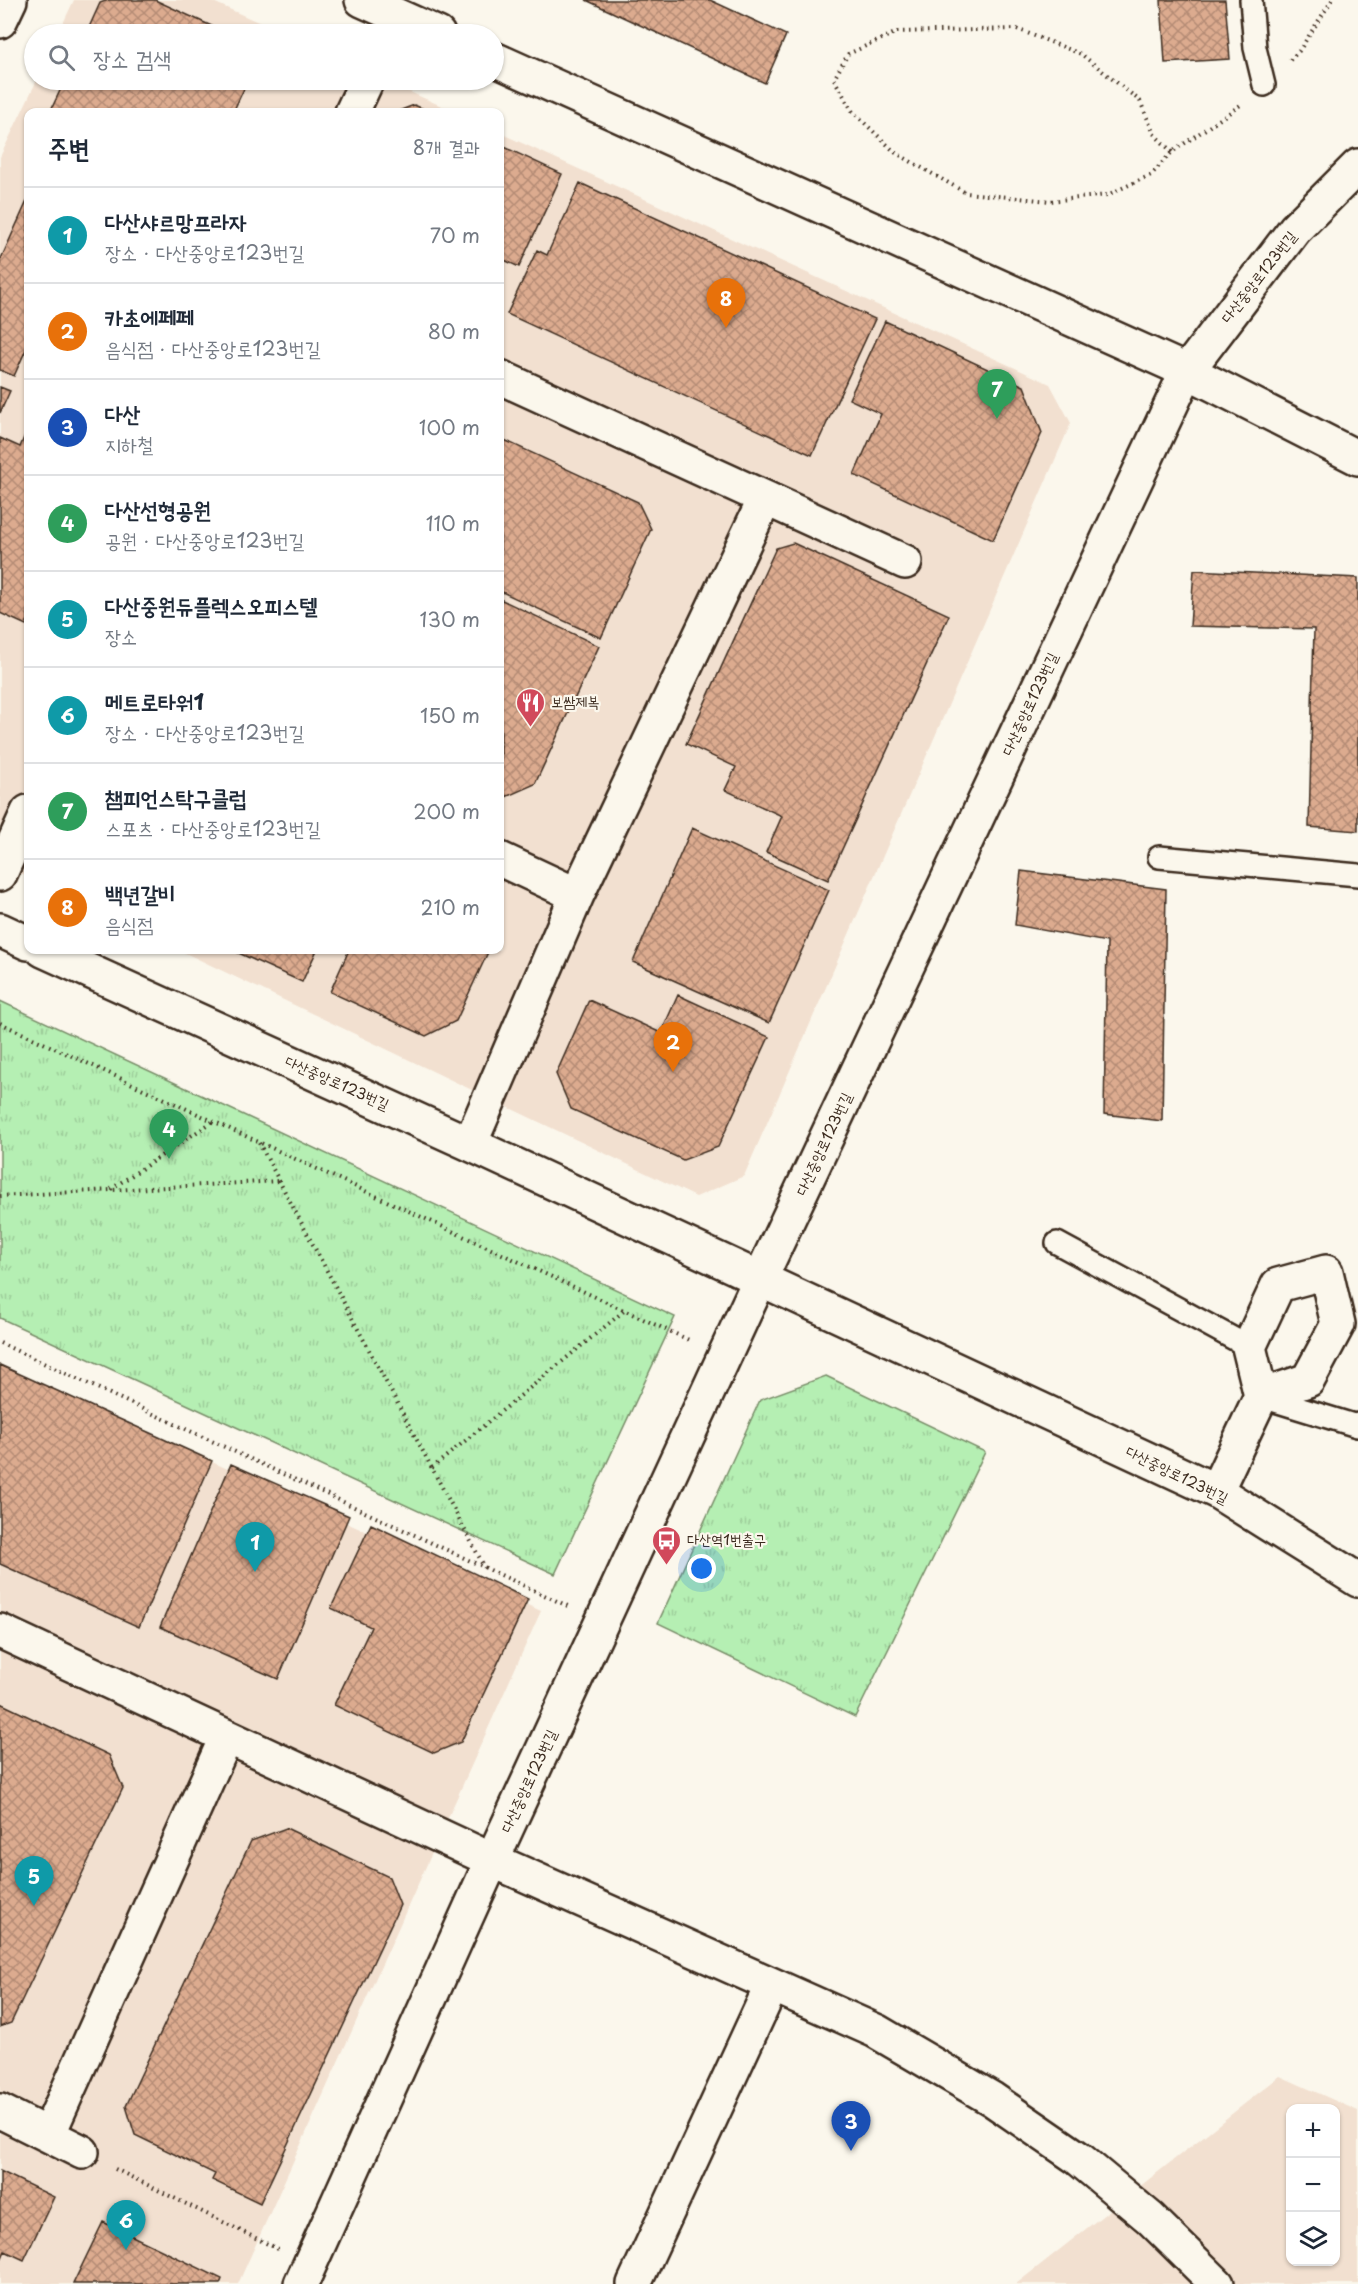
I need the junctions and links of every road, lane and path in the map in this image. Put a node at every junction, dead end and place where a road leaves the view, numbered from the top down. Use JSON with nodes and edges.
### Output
{"nodes":[{"id":1,"x":10,"y":0,"type":"edge"},
{"id":2,"x":362,"y":0,"type":"edge"},
{"id":3,"x":1251,"y":0,"type":"edge"},
{"id":4,"x":395,"y":17,"type":"edge"},
{"id":5,"x":0,"y":21,"type":"edge"},
{"id":6,"x":413,"y":24,"type":"edge"},
{"id":7,"x":504,"y":64,"type":"edge"},
{"id":8,"x":1264,"y":85,"type":"dead end"},
{"id":9,"x":362,"y":90,"type":"edge"},
{"id":10,"x":354,"y":108,"type":"edge"},
{"id":11,"x":1172,"y":152,"type":"joint"},
{"id":12,"x":1358,"y":166,"type":"edge"},
{"id":13,"x":1187,"y":371,"type":"junction"},
{"id":14,"x":504,"y":379,"type":"edge"},
{"id":15,"x":1358,"y":458,"type":"edge"},
{"id":16,"x":765,"y":499,"type":"junction"},
{"id":17,"x":905,"y":562,"type":"dead end"},
{"id":18,"x":24,"y":821,"type":"edge"},
{"id":19,"x":1159,"y":857,"type":"dead end"},
{"id":20,"x":504,"y":861,"type":"edge"},
{"id":21,"x":0,"y":874,"type":"edge"},
{"id":22,"x":1358,"y":875,"type":"edge"},
{"id":23,"x":577,"y":896,"type":"junction"},
{"id":24,"x":0,"y":930,"type":"edge"},
{"id":25,"x":24,"y":941,"type":"edge"},
{"id":26,"x":52,"y":954,"type":"edge"},
{"id":27,"x":0,"y":1023,"type":"edge"},
{"id":28,"x":212,"y":1121,"type":"junction"},
{"id":29,"x":258,"y":1142,"type":"junction"},
{"id":30,"x":470,"y":1144,"type":"junction"},
{"id":31,"x":279,"y":1182,"type":"junction"},
{"id":32,"x":110,"y":1190,"type":"junction"},
{"id":33,"x":0,"y":1196,"type":"edge"},
{"id":34,"x":1057,"y":1244,"type":"dead end"},
{"id":35,"x":760,"y":1279,"type":"junction"},
{"id":36,"x":624,"y":1311,"type":"junction"},
{"id":37,"x":0,"y":1343,"type":"edge"},
{"id":38,"x":1249,"y":1347,"type":"junction"},
{"id":39,"x":725,"y":1356,"type":"junction"},
{"id":40,"x":1261,"y":1396,"type":"junction"},
{"id":41,"x":1358,"y":1425,"type":"edge"},
{"id":42,"x":432,"y":1468,"type":"junction"},
{"id":43,"x":1215,"y":1491,"type":"junction"},
{"id":44,"x":485,"y":1568,"type":"junction"},
{"id":45,"x":1358,"y":1580,"type":"edge"},
{"id":46,"x":603,"y":1623,"type":"junction"},
{"id":47,"x":0,"y":1631,"type":"edge"},
{"id":48,"x":226,"y":1738,"type":"junction"},
{"id":49,"x":492,"y":1860,"type":"junction"},
{"id":50,"x":772,"y":1985,"type":"junction"},
{"id":51,"x":0,"y":2111,"type":"edge"},
{"id":52,"x":48,"y":2135,"type":"junction"},
{"id":53,"x":82,"y":2152,"type":"joint"},
{"id":54,"x":306,"y":2274,"type":"edge"},
{"id":55,"x":634,"y":2284,"type":"edge"},
{"id":56,"x":1217,"y":2284,"type":"edge"}],
"edges":[{"from":1,"to":5,"type":"street"},
{"from":2,"to":4,"type":"street"},
{"from":3,"to":8,"type":"lane"},
{"from":4,"to":6,"type":"street"},
{"from":7,"to":13,"type":"street"},
{"from":9,"to":10,"type":"street"},
{"from":11,"to":11,"type":"path"},
{"from":12,"to":13,"type":"street","name":"다산중앙로123번길"},
{"from":13,"to":15,"type":"street"},
{"from":13,"to":35,"type":"street","name":"다산중앙로123번길"},
{"from":14,"to":16,"type":"street"},
{"from":16,"to":17,"type":"street"},
{"from":16,"to":23,"type":"street"},
{"from":18,"to":21,"type":"street"},
{"from":19,"to":22,"type":"lane"},
{"from":20,"to":23,"type":"street"},
{"from":23,"to":30,"type":"street"},
{"from":24,"to":25,"type":"street"},
{"from":26,"to":30,"type":"street","name":"다산중앙로123번길"},
{"from":27,"to":28,"type":"path"},
{"from":28,"to":29,"type":"path"},
{"from":28,"to":32,"type":"path"},
{"from":29,"to":31,"type":"path"},
{"from":29,"to":36,"type":"path"},
{"from":30,"to":35,"type":"street","name":"다산중앙로123번길"},
{"from":31,"to":32,"type":"path"},
{"from":31,"to":42,"type":"path"},
{"from":32,"to":33,"type":"path"},
{"from":34,"to":38,"type":"lane"},
{"from":35,"to":39,"type":"street","name":"다산중앙로123번길"},
{"from":35,"to":43,"type":"street","name":"다산중앙로123번길"},
{"from":36,"to":39,"type":"path"},
{"from":36,"to":42,"type":"path"},
{"from":37,"to":44,"type":"path"},
{"from":38,"to":40,"type":"street"},
{"from":38,"to":40,"type":"street"},
{"from":39,"to":46,"type":"street","name":"다산중앙로123번길"},
{"from":40,"to":41,"type":"lane"},
{"from":40,"to":43,"type":"street"},
{"from":42,"to":44,"type":"path"},
{"from":43,"to":45,"type":"street","name":"다산중앙로123번길"},
{"from":44,"to":46,"type":"path"},
{"from":46,"to":49,"type":"street","name":"다산중앙로123번길"},
{"from":47,"to":48,"type":"street"},
{"from":48,"to":49,"type":"street"},
{"from":48,"to":52,"type":"street"},
{"from":49,"to":50,"type":"street"},
{"from":49,"to":54,"type":"street","name":"다산중앙로123번길"},
{"from":50,"to":55,"type":"street"},
{"from":50,"to":56,"type":"street"},
{"from":51,"to":52,"type":"street"},
{"from":52,"to":53,"type":"street"},
{"from":53,"to":54,"type":"path"}]}
